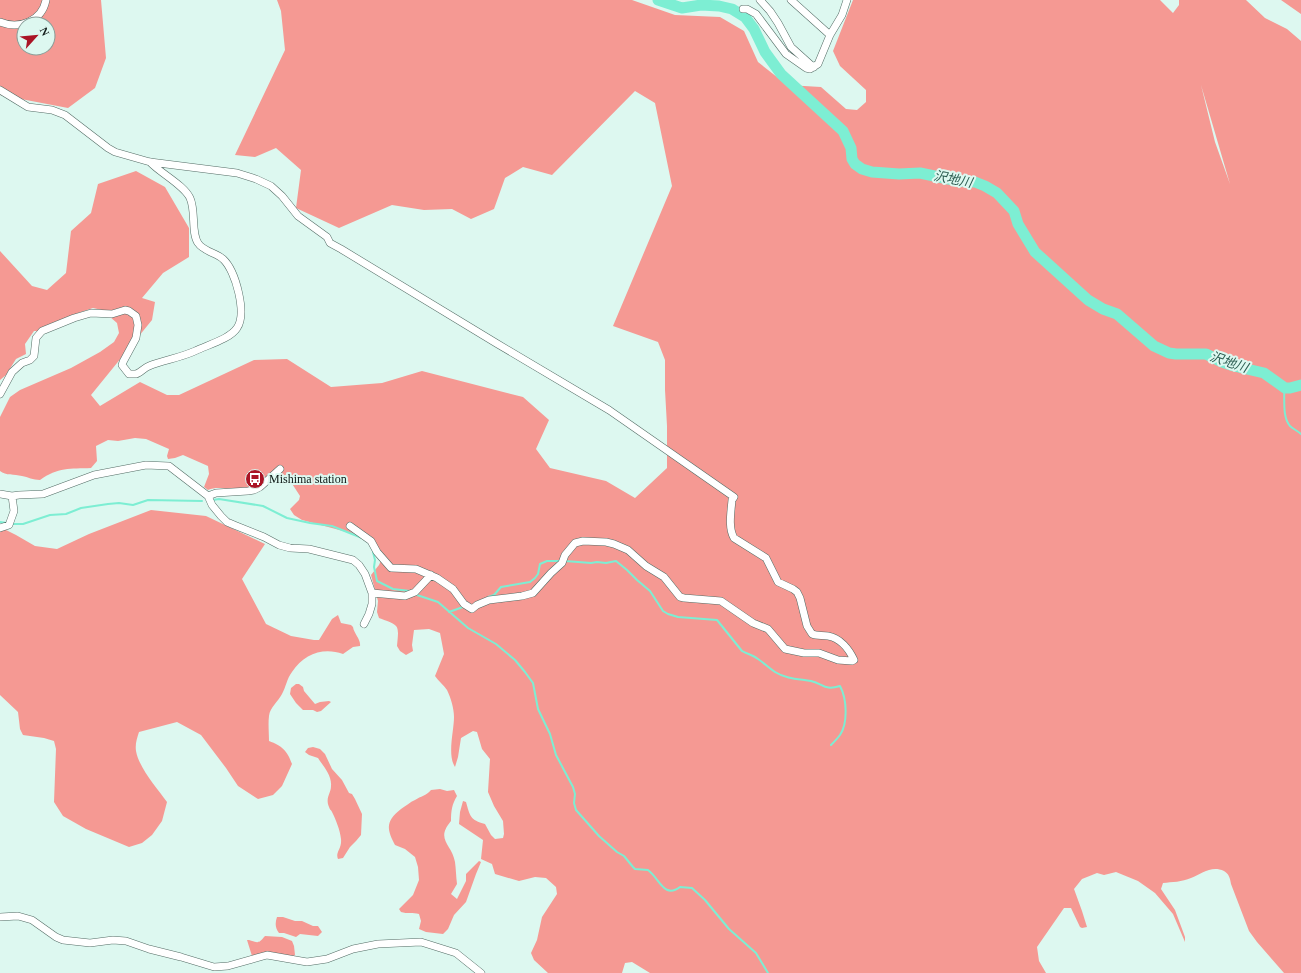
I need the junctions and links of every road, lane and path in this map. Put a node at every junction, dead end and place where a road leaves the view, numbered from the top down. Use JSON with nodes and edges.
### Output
{"nodes":[{"id":1,"x":46,"y":0,"type":"edge"},
{"id":2,"x":760,"y":0,"type":"edge"},
{"id":3,"x":791,"y":0,"type":"edge"},
{"id":4,"x":847,"y":0,"type":"edge"},
{"id":5,"x":743,"y":9,"type":"dead end"},
{"id":6,"x":0,"y":22,"type":"edge"},
{"id":7,"x":830,"y":35,"type":"junction"},
{"id":8,"x":814,"y":67,"type":"junction"},
{"id":9,"x":0,"y":90,"type":"edge"},
{"id":10,"x":150,"y":162,"type":"junction"},
{"id":11,"x":0,"y":394,"type":"edge"},
{"id":12,"x":280,"y":469,"type":"dead end"},
{"id":13,"x":0,"y":494,"type":"edge"},
{"id":14,"x":12,"y":496,"type":"junction"},
{"id":15,"x":208,"y":496,"type":"junction"},
{"id":16,"x":350,"y":526,"type":"dead end"},
{"id":17,"x":0,"y":528,"type":"edge"},
{"id":18,"x":431,"y":575,"type":"junction"},
{"id":19,"x":372,"y":594,"type":"junction"},
{"id":20,"x":364,"y":624,"type":"dead end"},
{"id":21,"x":0,"y":917,"type":"edge"},
{"id":22,"x":481,"y":973,"type":"edge"}],
"edges":[{"from":1,"to":6,"type":"street"},
{"from":2,"to":8,"type":"street"},
{"from":3,"to":7,"type":"street"},
{"from":4,"to":7,"type":"street"},
{"from":5,"to":8,"type":"street"},
{"from":7,"to":8,"type":"street"},
{"from":9,"to":10,"type":"street"},
{"from":10,"to":11,"type":"street"},
{"from":10,"to":18,"type":"street"},
{"from":12,"to":15,"type":"street"},
{"from":13,"to":14,"type":"street"},
{"from":14,"to":15,"type":"street"},
{"from":14,"to":17,"type":"street"},
{"from":15,"to":19,"type":"street"},
{"from":16,"to":18,"type":"street"},
{"from":18,"to":19,"type":"street"},
{"from":19,"to":20,"type":"street"},
{"from":21,"to":22,"type":"street"}]}
